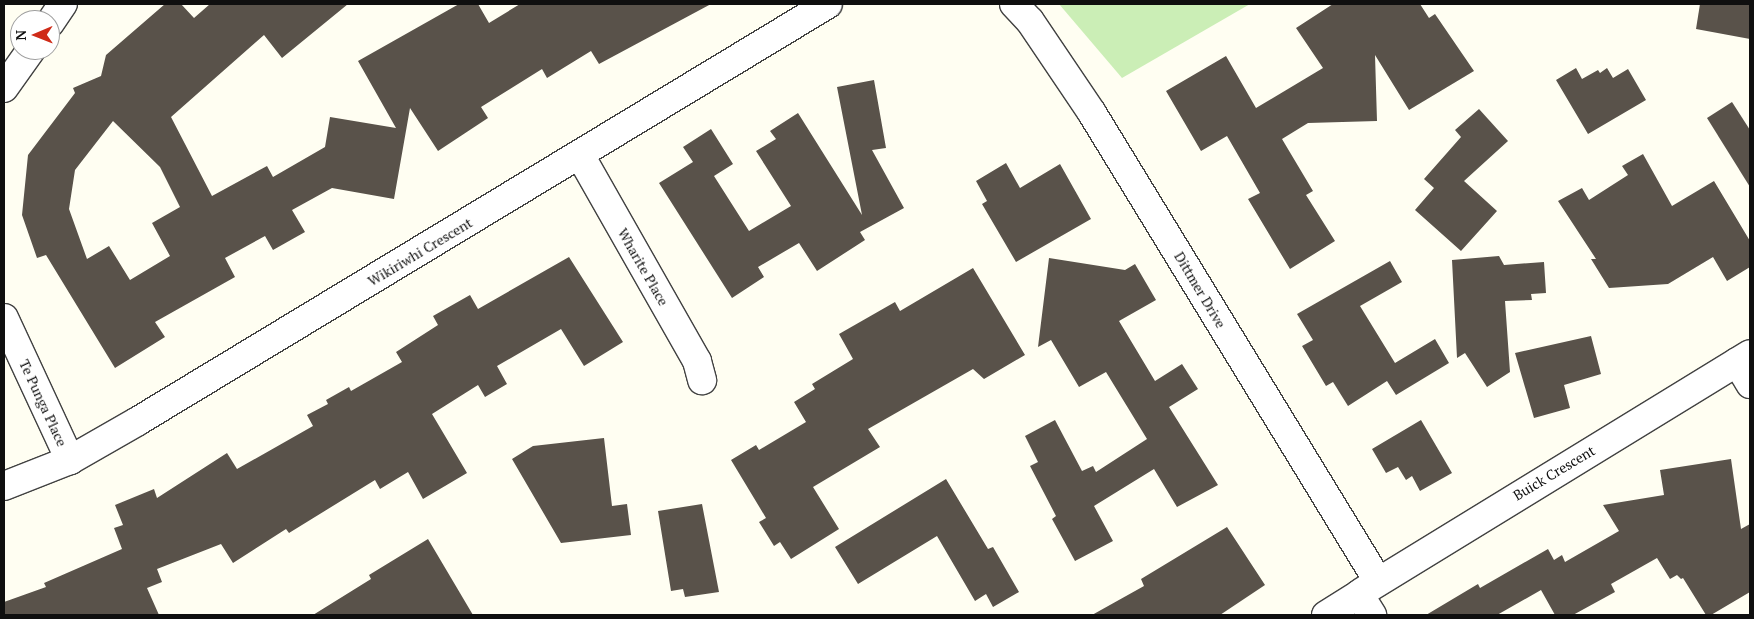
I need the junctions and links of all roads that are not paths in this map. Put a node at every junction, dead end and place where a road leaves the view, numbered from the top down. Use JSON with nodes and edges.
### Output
{"nodes":[{"id":1,"x":828,"y":4,"type":"edge"},
{"id":2,"x":1014,"y":4,"type":"edge"},
{"id":3,"x":23,"y":60,"type":"edge"},
{"id":4,"x":4,"y":88,"type":"edge"},
{"id":5,"x":580,"y":155,"type":"junction"},
{"id":6,"x":4,"y":318,"type":"edge"},
{"id":7,"x":1746,"y":367,"type":"edge"},
{"id":8,"x":702,"y":380,"type":"dead end"},
{"id":9,"x":70,"y":460,"type":"junction"},
{"id":10,"x":4,"y":486,"type":"edge"},
{"id":11,"x":1370,"y":597,"type":"edge"},
{"id":12,"x":1326,"y":615,"type":"edge"}],
"edges":[{"from":1,"to":5,"type":"street","name":"Wikiriwhi Crescent"},
{"from":2,"to":11,"type":"street","name":"Dittmer Drive"},
{"from":3,"to":4,"type":"street"},
{"from":5,"to":8,"type":"street","name":"Wharite Place"},
{"from":5,"to":9,"type":"street","name":"Wikiriwhi Crescent"},
{"from":6,"to":9,"type":"street","name":"Te Punga Place"},
{"from":7,"to":11,"type":"street","name":"Buick Crescent"},
{"from":9,"to":10,"type":"street","name":"Wikiriwhi Crescent"},
{"from":11,"to":12,"type":"street","name":"Buick Crescent"}]}
